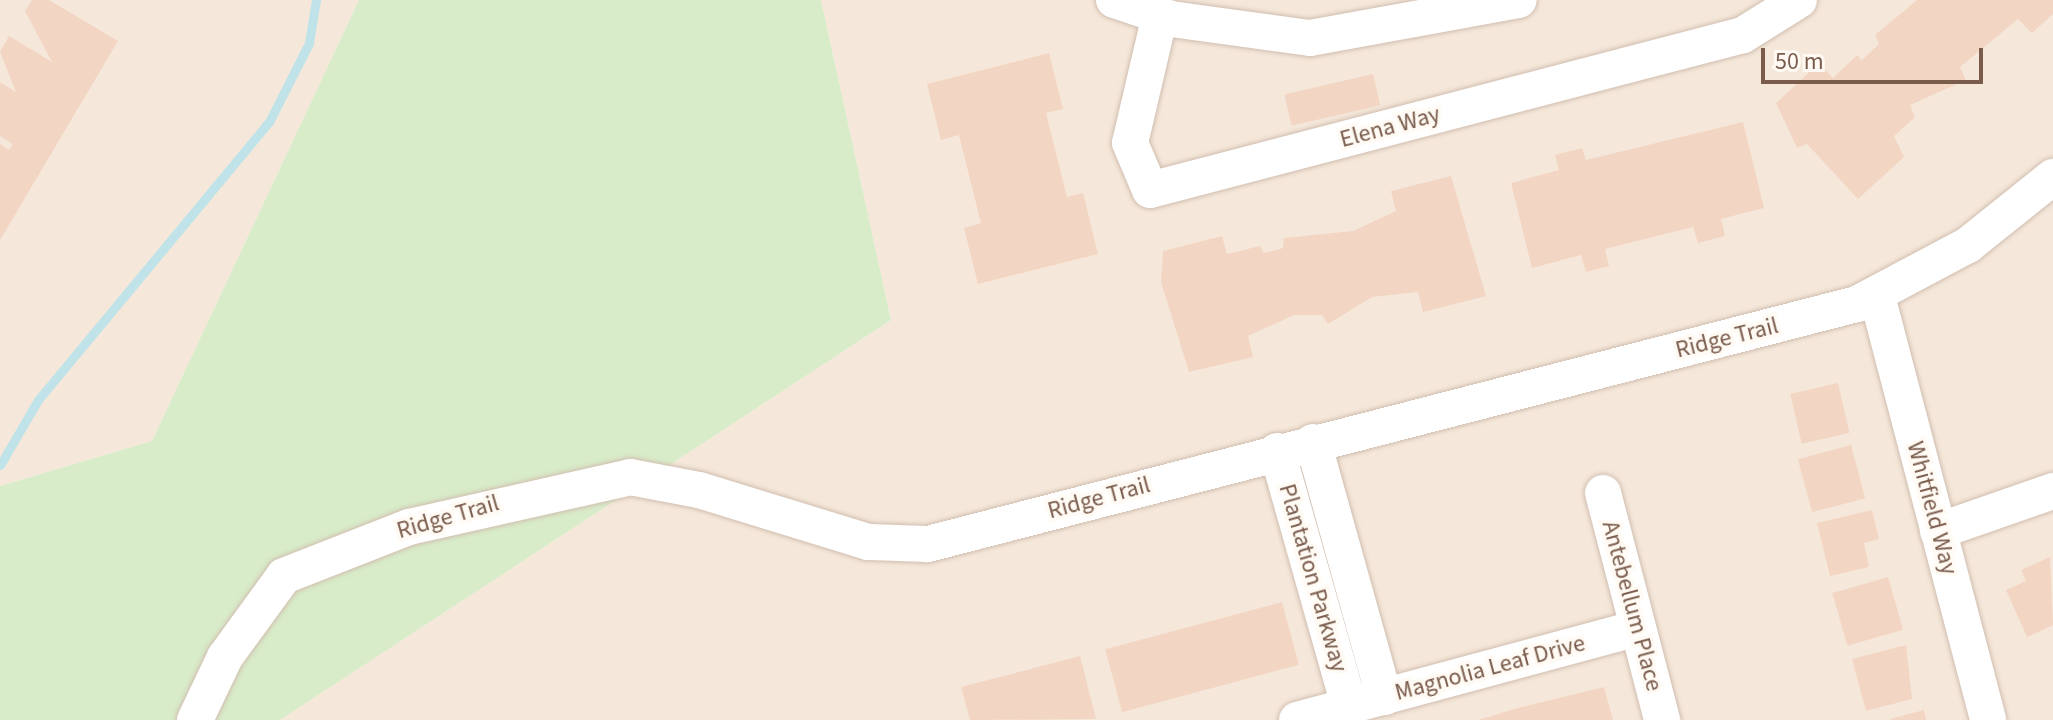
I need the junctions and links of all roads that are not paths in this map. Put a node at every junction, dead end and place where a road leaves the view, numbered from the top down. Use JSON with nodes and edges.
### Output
{"nodes":[{"id":1,"x":1114,"y":0,"type":"edge"},
{"id":2,"x":1519,"y":0,"type":"edge"},
{"id":3,"x":1799,"y":0,"type":"edge"},
{"id":4,"x":1160,"y":15,"type":"junction"},
{"id":5,"x":2053,"y":177,"type":"edge"},
{"id":6,"x":1877,"y":296,"type":"junction"},
{"id":7,"x":1313,"y":442,"type":"junction"},
{"id":8,"x":1277,"y":451,"type":"junction"},
{"id":9,"x":2053,"y":491,"type":"edge"},
{"id":10,"x":1603,"y":493,"type":"dead end"},
{"id":11,"x":1938,"y":531,"type":"junction"},
{"id":12,"x":1637,"y":628,"type":"junction"},
{"id":13,"x":1384,"y":697,"type":"junction"},
{"id":14,"x":1349,"y":706,"type":"junction"},
{"id":15,"x":195,"y":720,"type":"edge"},
{"id":16,"x":1297,"y":720,"type":"edge"},
{"id":17,"x":1662,"y":720,"type":"edge"},
{"id":18,"x":1988,"y":720,"type":"edge"}],
"edges":[{"from":1,"to":4,"type":"street"},
{"from":2,"to":4,"type":"street"},
{"from":3,"to":4,"type":"street","name":"Elena Way"},
{"from":5,"to":6,"type":"street","name":"Ridge Trail"},
{"from":6,"to":7,"type":"street","name":"Ridge Trail"},
{"from":6,"to":11,"type":"street","name":"Whitfield Way"},
{"from":7,"to":8,"type":"street","name":"Ridge Trail"},
{"from":7,"to":13,"type":"street","name":"Plantation Parkway"},
{"from":8,"to":14,"type":"street","name":"Plantation Parkway"},
{"from":8,"to":15,"type":"street","name":"Ridge Trail"},
{"from":9,"to":11,"type":"street"},
{"from":10,"to":12,"type":"street","name":"Antebellum Place"},
{"from":11,"to":18,"type":"street","name":"Whitfield Way"},
{"from":12,"to":13,"type":"street","name":"Magnolia Leaf Drive"},
{"from":12,"to":17,"type":"street","name":"Antebellum Place"},
{"from":13,"to":14,"type":"street","name":"Magnolia Leaf Drive"},
{"from":14,"to":16,"type":"street","name":"Magnolia Leaf Drive"}]}
